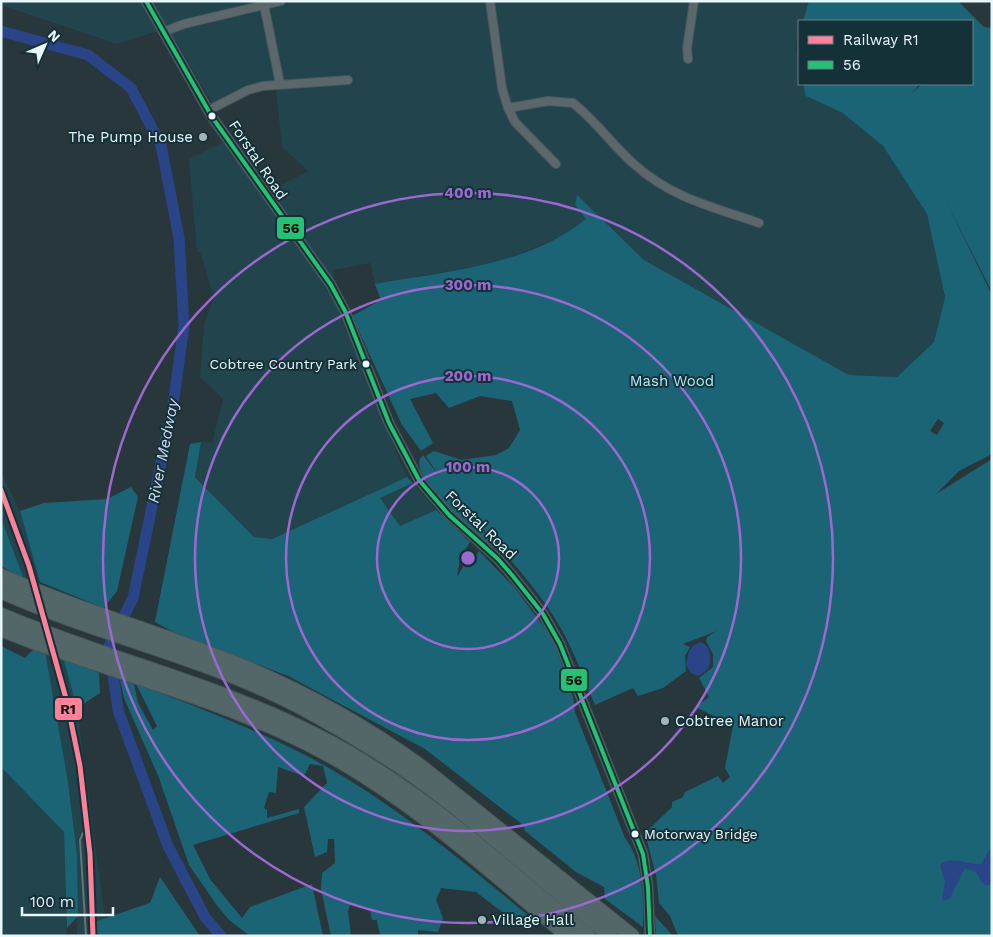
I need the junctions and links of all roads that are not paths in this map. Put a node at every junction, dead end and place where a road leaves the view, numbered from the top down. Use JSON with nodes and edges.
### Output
{"nodes":[{"id":1,"x":146,"y":1,"type":"edge"},
{"id":2,"x":281,"y":1,"type":"edge"},
{"id":3,"x":490,"y":1,"type":"edge"},
{"id":4,"x":694,"y":1,"type":"edge"},
{"id":5,"x":264,"y":5,"type":"junction"},
{"id":6,"x":163,"y":32,"type":"junction"},
{"id":7,"x":688,"y":60,"type":"dead end"},
{"id":8,"x":348,"y":80,"type":"dead end"},
{"id":9,"x":280,"y":84,"type":"junction"},
{"id":10,"x":508,"y":108,"type":"junction"},
{"id":11,"x":208,"y":110,"type":"junction"},
{"id":12,"x":556,"y":164,"type":"dead end"},
{"id":13,"x":759,"y":223,"type":"dead end"},
{"id":14,"x":1,"y":576,"type":"edge"},
{"id":15,"x":1,"y":591,"type":"edge"},
{"id":16,"x":62,"y":611,"type":"junction"},
{"id":17,"x":1,"y":615,"type":"edge"},
{"id":18,"x":1,"y":629,"type":"edge"},
{"id":19,"x":184,"y":651,"type":"junction"},
{"id":20,"x":85,"y":654,"type":"junction"},
{"id":21,"x":175,"y":684,"type":"junction"},
{"id":22,"x":568,"y":936,"type":"edge"},
{"id":23,"x":588,"y":936,"type":"edge"},
{"id":24,"x":610,"y":936,"type":"edge"},
{"id":25,"x":632,"y":936,"type":"edge"},
{"id":26,"x":650,"y":936,"type":"edge"}],
"edges":[{"from":1,"to":6,"type":"street","name":"Forstal Road"},
{"from":2,"to":5,"type":"street"},
{"from":3,"to":10,"type":"street"},
{"from":4,"to":7,"type":"street"},
{"from":5,"to":6,"type":"street"},
{"from":5,"to":9,"type":"street"},
{"from":6,"to":11,"type":"street","name":"Forstal Road"},
{"from":8,"to":9,"type":"street"},
{"from":9,"to":11,"type":"street"},
{"from":10,"to":12,"type":"street"},
{"from":10,"to":13,"type":"street"},
{"from":11,"to":26,"type":"street","name":"Forstal Road"},
{"from":14,"to":16,"type":"highway"},
{"from":15,"to":16,"type":"highway"},
{"from":16,"to":19,"type":"highway"},
{"from":17,"to":20,"type":"highway"},
{"from":18,"to":20,"type":"highway"},
{"from":19,"to":24,"type":"highway"},
{"from":19,"to":25,"type":"highway"},
{"from":20,"to":21,"type":"highway"},
{"from":21,"to":22,"type":"highway"},
{"from":21,"to":23,"type":"highway"}]}
